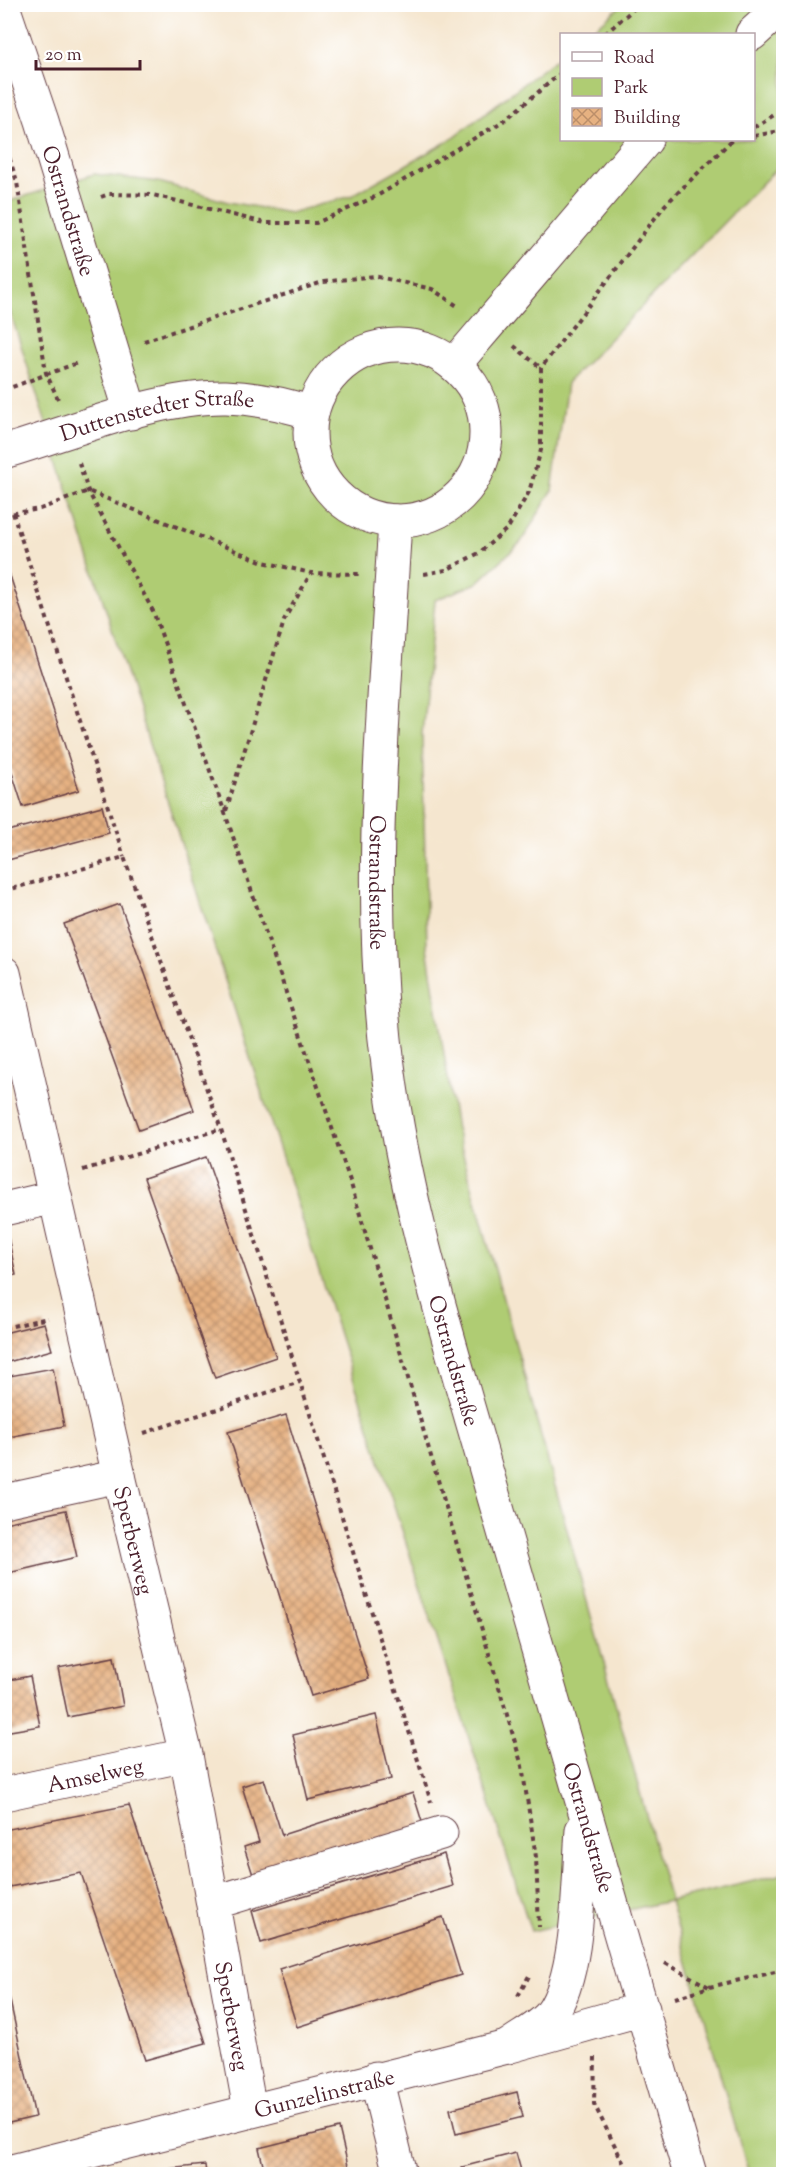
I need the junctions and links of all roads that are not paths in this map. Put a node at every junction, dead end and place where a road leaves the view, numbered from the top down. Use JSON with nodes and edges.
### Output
{"nodes":[{"id":1,"x":783,"y":5,"type":"edge"},
{"id":2,"x":4,"y":9,"type":"edge"},
{"id":3,"x":753,"y":33,"type":"edge"},
{"id":4,"x":645,"y":141,"type":"edge"},
{"id":5,"x":454,"y":364,"type":"junction"},
{"id":6,"x":132,"y":413,"type":"junction"},
{"id":7,"x":312,"y":413,"type":"junction"},
{"id":8,"x":4,"y":452,"type":"edge"},
{"id":9,"x":395,"y":521,"type":"junction"},
{"id":10,"x":4,"y":973,"type":"edge"},
{"id":11,"x":53,"y":1189,"type":"junction"},
{"id":12,"x":4,"y":1209,"type":"edge"},
{"id":13,"x":119,"y":1476,"type":"junction"},
{"id":14,"x":4,"y":1501,"type":"edge"},
{"id":15,"x":186,"y":1755,"type":"junction"},
{"id":16,"x":4,"y":1794,"type":"edge"},
{"id":17,"x":584,"y":1810,"type":"junction"},
{"id":18,"x":441,"y":1833,"type":"road end"},
{"id":19,"x":213,"y":1903,"type":"junction"},
{"id":20,"x":643,"y":2009,"type":"junction"},
{"id":21,"x":507,"y":2047,"type":"junction"},
{"id":22,"x":376,"y":2078,"type":"junction"},
{"id":23,"x":250,"y":2110,"type":"junction"},
{"id":24,"x":93,"y":2163,"type":"edge"},
{"id":25,"x":4,"y":2174,"type":"edge"},
{"id":26,"x":400,"y":2175,"type":"edge"},
{"id":27,"x":690,"y":2175,"type":"edge"}],
"edges":[{"from":1,"to":3,"type":"street"},
{"from":2,"to":6,"type":"street","name":"Ostrandstraße"},
{"from":4,"to":5,"type":"street"},
{"from":5,"to":7,"type":"street"},
{"from":5,"to":9,"type":"street"},
{"from":6,"to":7,"type":"street","name":"Duttenstedter Straße"},
{"from":6,"to":8,"type":"street","name":"Duttenstedter Straße"},
{"from":7,"to":9,"type":"street"},
{"from":9,"to":17,"type":"street","name":"Ostrandstraße"},
{"from":10,"to":11,"type":"street","name":"Sperberweg"},
{"from":11,"to":12,"type":"street"},
{"from":11,"to":13,"type":"street","name":"Sperberweg"},
{"from":13,"to":14,"type":"street"},
{"from":13,"to":15,"type":"street","name":"Sperberweg"},
{"from":15,"to":16,"type":"street","name":"Amselweg"},
{"from":15,"to":19,"type":"street","name":"Sperberweg"},
{"from":17,"to":20,"type":"street","name":"Ostrandstraße"},
{"from":17,"to":21,"type":"street"},
{"from":18,"to":19,"type":"street"},
{"from":19,"to":23,"type":"street","name":"Sperberweg"},
{"from":20,"to":21,"type":"street","name":"Gunzelinstraße"},
{"from":20,"to":27,"type":"street","name":"Ostrandstraße"},
{"from":21,"to":22,"type":"street","name":"Gunzelinstraße"},
{"from":22,"to":23,"type":"street","name":"Gunzelinstraße"},
{"from":22,"to":26,"type":"street"},
{"from":23,"to":24,"type":"street","name":"Gunzelinstraße"},
{"from":24,"to":25,"type":"street","name":"Gunzelinstraße"}]}
